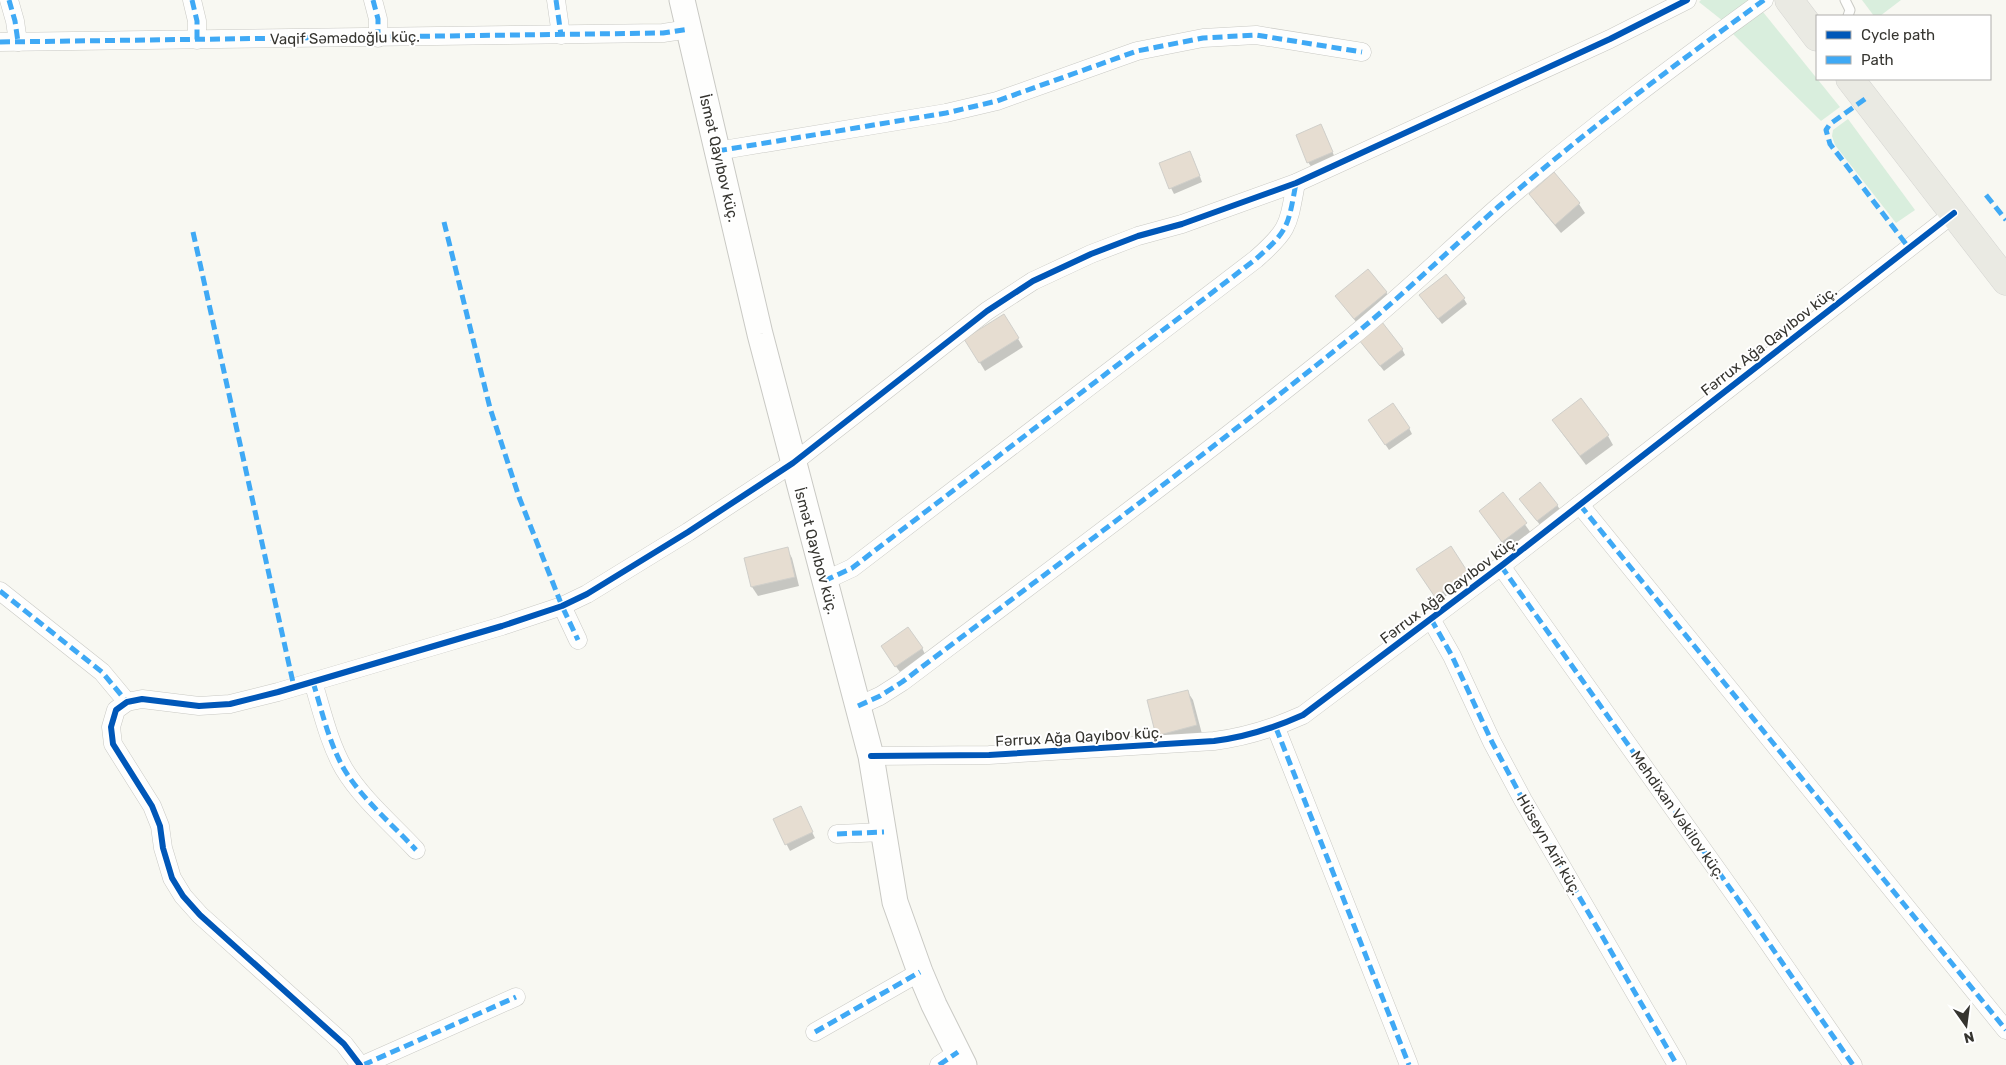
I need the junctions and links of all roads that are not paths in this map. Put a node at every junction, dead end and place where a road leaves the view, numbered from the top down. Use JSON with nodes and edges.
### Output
{"nodes":[{"id":1,"x":9,"y":0,"type":"edge"},
{"id":2,"x":192,"y":0,"type":"edge"},
{"id":3,"x":373,"y":0,"type":"edge"},
{"id":4,"x":556,"y":0,"type":"edge"},
{"id":5,"x":682,"y":0,"type":"edge"},
{"id":6,"x":1687,"y":0,"type":"edge"},
{"id":7,"x":1764,"y":0,"type":"edge"},
{"id":8,"x":1789,"y":0,"type":"edge"},
{"id":9,"x":1845,"y":0,"type":"edge"},
{"id":10,"x":1848,"y":15,"type":"edge"},
{"id":11,"x":689,"y":29,"type":"junction"},
{"id":12,"x":561,"y":35,"type":"junction"},
{"id":13,"x":1816,"y":36,"type":"edge"},
{"id":14,"x":378,"y":38,"type":"junction"},
{"id":15,"x":196,"y":40,"type":"junction"},
{"id":16,"x":0,"y":42,"type":"edge"},
{"id":17,"x":18,"y":42,"type":"junction"},
{"id":18,"x":1362,"y":52,"type":"dead end"},
{"id":19,"x":1851,"y":80,"type":"edge"},
{"id":20,"x":717,"y":151,"type":"junction"},
{"id":21,"x":1296,"y":183,"type":"junction"},
{"id":22,"x":1954,"y":213,"type":"junction"},
{"id":23,"x":2006,"y":281,"type":"edge"},
{"id":24,"x":793,"y":463,"type":"junction"},
{"id":25,"x":1580,"y":504,"type":"junction"},
{"id":26,"x":1501,"y":566,"type":"junction"},
{"id":27,"x":824,"y":580,"type":"junction"},
{"id":28,"x":0,"y":591,"type":"edge"},
{"id":29,"x":562,"y":606,"type":"junction"},
{"id":30,"x":1431,"y":619,"type":"junction"},
{"id":31,"x":578,"y":640,"type":"dead end"},
{"id":32,"x":313,"y":682,"type":"junction"},
{"id":33,"x":127,"y":702,"type":"junction"},
{"id":34,"x":858,"y":706,"type":"junction"},
{"id":35,"x":1276,"y":728,"type":"junction"},
{"id":36,"x":870,"y":756,"type":"junction"},
{"id":37,"x":884,"y":832,"type":"junction"},
{"id":38,"x":837,"y":834,"type":"dead end"},
{"id":39,"x":416,"y":850,"type":"dead end"},
{"id":40,"x":920,"y":972,"type":"junction"},
{"id":41,"x":516,"y":997,"type":"dead end"},
{"id":42,"x":2006,"y":1030,"type":"edge"},
{"id":43,"x":815,"y":1032,"type":"dead end"},
{"id":44,"x":953,"y":1061,"type":"edge"},
{"id":45,"x":362,"y":1065,"type":"edge"},
{"id":46,"x":1409,"y":1065,"type":"edge"},
{"id":47,"x":1677,"y":1065,"type":"edge"},
{"id":48,"x":1853,"y":1065,"type":"edge"}],
"edges":[{"from":1,"to":17,"type":"street"},
{"from":2,"to":15,"type":"street"},
{"from":3,"to":14,"type":"street"},
{"from":4,"to":12,"type":"street"},
{"from":5,"to":11,"type":"street","name":"İsmət Qayıbov küç."},
{"from":6,"to":21,"type":"street"},
{"from":7,"to":34,"type":"street"},
{"from":8,"to":13,"type":"main road"},
{"from":9,"to":10,"type":"lane"},
{"from":11,"to":12,"type":"street","name":"Vaqif Səmədoğlu küç."},
{"from":11,"to":20,"type":"street","name":"İsmət Qayıbov küç."},
{"from":12,"to":14,"type":"street","name":"Vaqif Səmədoğlu küç."},
{"from":14,"to":15,"type":"street","name":"Vaqif Səmədoğlu küç."},
{"from":15,"to":17,"type":"street","name":"Vaqif Səmədoğlu küç."},
{"from":16,"to":17,"type":"street","name":"Vaqif Səmədoğlu küç."},
{"from":18,"to":20,"type":"street"},
{"from":19,"to":22,"type":"main road"},
{"from":20,"to":24,"type":"street","name":"İsmət Qayıbov küç."},
{"from":21,"to":24,"type":"street"},
{"from":21,"to":27,"type":"street"},
{"from":22,"to":23,"type":"main road"},
{"from":22,"to":25,"type":"street","name":"Fərrux Ağa Qayıbov küç."},
{"from":24,"to":27,"type":"street","name":"İsmət Qayıbov küç."},
{"from":24,"to":29,"type":"street"},
{"from":25,"to":26,"type":"street","name":"Fərrux Ağa Qayıbov küç."},
{"from":25,"to":42,"type":"street"},
{"from":26,"to":30,"type":"street","name":"Fərrux Ağa Qayıbov küç."},
{"from":26,"to":48,"type":"street","name":"Mehdixan Vəkilov küç."},
{"from":27,"to":34,"type":"street","name":"İsmət Qayıbov küç."},
{"from":28,"to":33,"type":"street"},
{"from":29,"to":31,"type":"street"},
{"from":29,"to":32,"type":"street"},
{"from":30,"to":35,"type":"street","name":"Fərrux Ağa Qayıbov küç."},
{"from":30,"to":47,"type":"street","name":"Hüseyn Arif küç."},
{"from":32,"to":33,"type":"street"},
{"from":32,"to":39,"type":"street"},
{"from":33,"to":45,"type":"street"},
{"from":34,"to":36,"type":"street","name":"İsmət Qayıbov küç."},
{"from":35,"to":36,"type":"street","name":"Fərrux Ağa Qayıbov küç."},
{"from":35,"to":46,"type":"street"},
{"from":36,"to":37,"type":"street","name":"İsmət Qayıbov küç."},
{"from":37,"to":38,"type":"street"},
{"from":37,"to":40,"type":"street","name":"İsmət Qayıbov küç."},
{"from":40,"to":43,"type":"street"},
{"from":40,"to":44,"type":"street","name":"İsmət Qayıbov küç."},
{"from":41,"to":45,"type":"street"}]}
